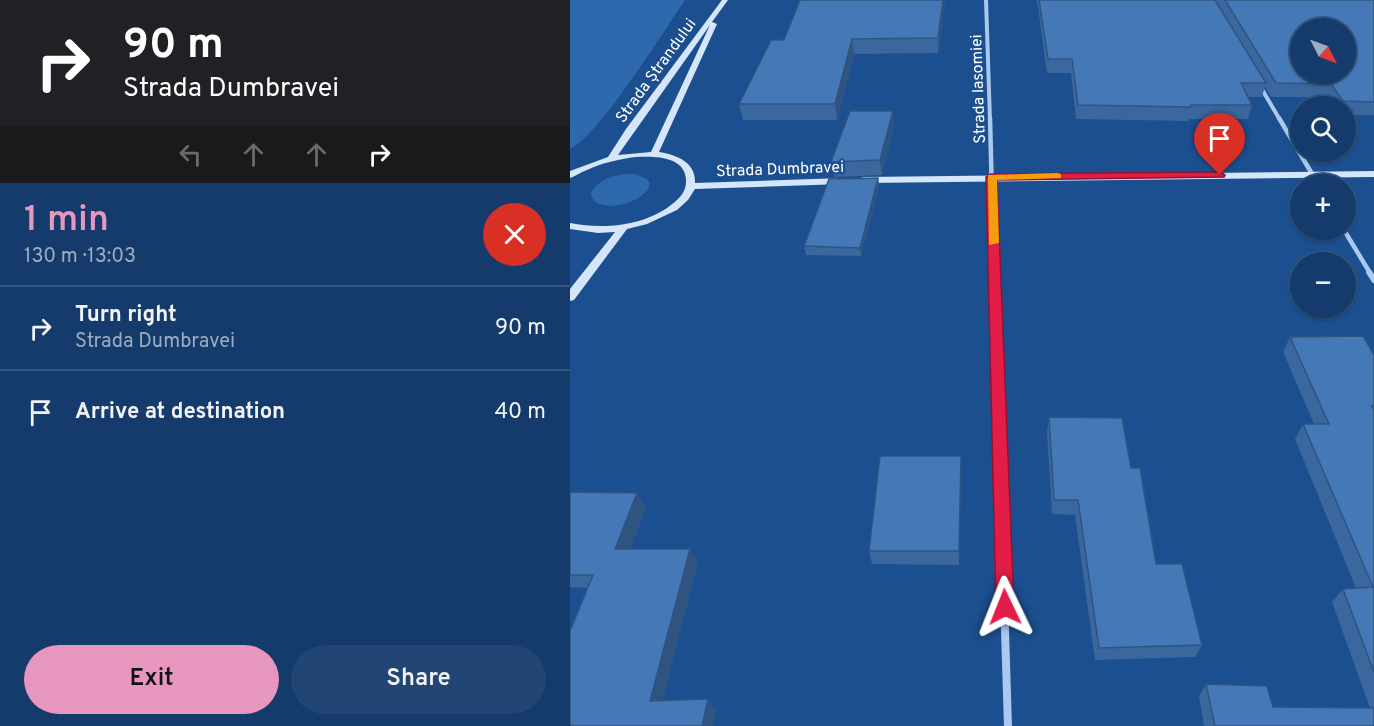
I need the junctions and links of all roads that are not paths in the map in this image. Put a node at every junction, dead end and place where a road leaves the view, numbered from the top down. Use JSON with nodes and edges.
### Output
{"nodes":[{"id":1,"x":986,"y":0,"type":"edge"},
{"id":2,"x":725,"y":1,"type":"edge"},
{"id":3,"x":1258,"y":82,"type":"edge"},
{"id":4,"x":654,"y":154,"type":"junction"},
{"id":5,"x":612,"y":157,"type":"junction"},
{"id":6,"x":1290,"y":174,"type":"edge"},
{"id":7,"x":1312,"y":174,"type":"edge"},
{"id":8,"x":1356,"y":174,"type":"edge"},
{"id":9,"x":1374,"y":174,"type":"edge"},
{"id":10,"x":570,"y":175,"type":"edge"},
{"id":11,"x":991,"y":177,"type":"junction"},
{"id":12,"x":691,"y":186,"type":"junction"},
{"id":13,"x":570,"y":226,"type":"edge"},
{"id":14,"x":623,"y":228,"type":"junction"},
{"id":15,"x":1350,"y":240,"type":"edge"},
{"id":16,"x":1374,"y":280,"type":"edge"},
{"id":17,"x":570,"y":297,"type":"edge"},
{"id":18,"x":1008,"y":726,"type":"edge"}],
"edges":[{"from":1,"to":11,"type":"street","name":"Strada Iasomiei"},
{"from":2,"to":4,"type":"main road","name":"Strada Ștrandului"},
{"from":2,"to":5,"type":"main road","name":"Strada Ștrandului"},
{"from":3,"to":7,"type":"street"},
{"from":4,"to":5,"type":"main road"},
{"from":4,"to":12,"type":"main road"},
{"from":5,"to":10,"type":"main road"},
{"from":6,"to":11,"type":"main road","name":"Strada Dumbravei"},
{"from":8,"to":9,"type":"main road","name":"Strada Dumbravei"},
{"from":11,"to":12,"type":"main road","name":"Strada Dumbravei"},
{"from":11,"to":18,"type":"street","name":"Strada Iasomiei"},
{"from":12,"to":14,"type":"main road"},
{"from":13,"to":14,"type":"main road"},
{"from":14,"to":17,"type":"main road"},
{"from":15,"to":16,"type":"street"}]}
